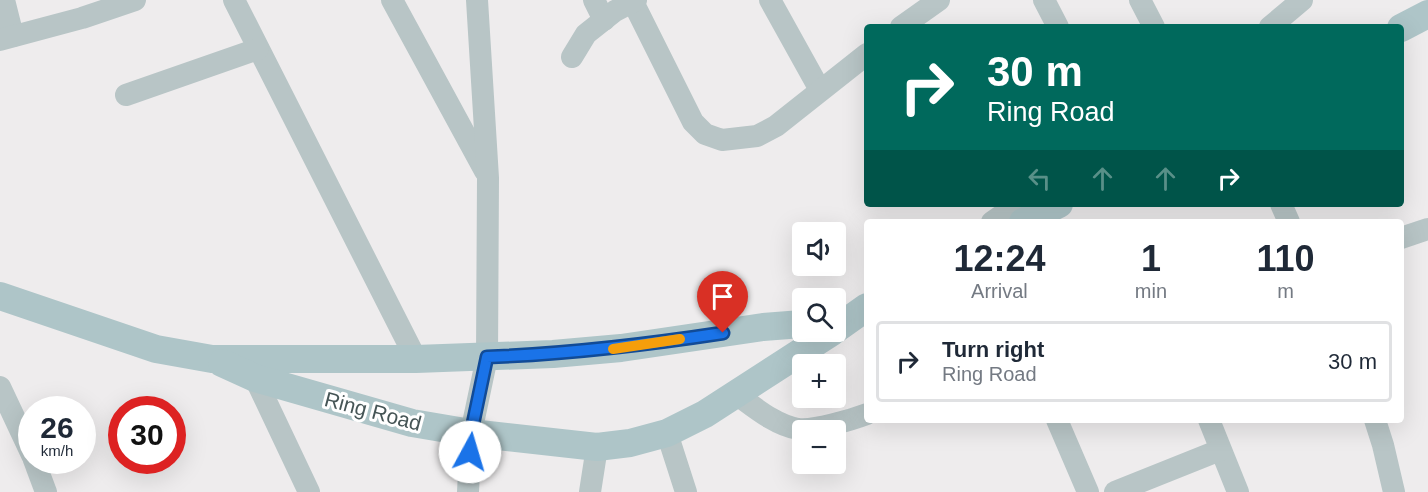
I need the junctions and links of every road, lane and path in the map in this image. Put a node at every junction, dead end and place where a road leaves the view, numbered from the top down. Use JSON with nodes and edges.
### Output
{"nodes":[{"id":1,"x":4,"y":0,"type":"edge"},
{"id":2,"x":135,"y":0,"type":"edge"},
{"id":3,"x":234,"y":0,"type":"edge"},
{"id":4,"x":392,"y":0,"type":"edge"},
{"id":5,"x":477,"y":0,"type":"edge"},
{"id":6,"x":770,"y":0,"type":"edge"},
{"id":7,"x":939,"y":0,"type":"edge"},
{"id":8,"x":1044,"y":0,"type":"edge"},
{"id":9,"x":1140,"y":0,"type":"edge"},
{"id":10,"x":1302,"y":0,"type":"edge"},
{"id":11,"x":634,"y":1,"type":"edge"},
{"id":12,"x":599,"y":10,"type":"edge"},
{"id":13,"x":1428,"y":14,"type":"edge"},
{"id":14,"x":906,"y":15,"type":"edge"},
{"id":15,"x":1056,"y":24,"type":"edge"},
{"id":16,"x":1152,"y":24,"type":"edge"},
{"id":17,"x":1274,"y":24,"type":"edge"},
{"id":18,"x":1404,"y":26,"type":"edge"},
{"id":19,"x":7,"y":38,"type":"edge"},
{"id":20,"x":258,"y":49,"type":"junction"},
{"id":21,"x":864,"y":56,"type":"edge"},
{"id":22,"x":572,"y":57,"type":"dead end"},
{"id":23,"x":820,"y":90,"type":"junction"},
{"id":24,"x":126,"y":95,"type":"dead end"},
{"id":25,"x":488,"y":178,"type":"junction"},
{"id":26,"x":1014,"y":207,"type":"edge"},
{"id":27,"x":1053,"y":207,"type":"edge"},
{"id":28,"x":996,"y":219,"type":"edge"},
{"id":29,"x":1029,"y":219,"type":"edge"},
{"id":30,"x":1428,"y":229,"type":"edge"},
{"id":31,"x":1404,"y":237,"type":"edge"},
{"id":32,"x":0,"y":296,"type":"edge"},
{"id":33,"x":792,"y":325,"type":"edge"},
{"id":34,"x":814,"y":342,"type":"edge"},
{"id":35,"x":487,"y":357,"type":"junction"},
{"id":36,"x":416,"y":358,"type":"junction"},
{"id":37,"x":212,"y":359,"type":"junction"},
{"id":38,"x":255,"y":378,"type":"junction"},
{"id":39,"x":0,"y":387,"type":"edge"},
{"id":40,"x":736,"y":394,"type":"junction"},
{"id":41,"x":864,"y":415,"type":"edge"},
{"id":42,"x":1058,"y":423,"type":"edge"},
{"id":43,"x":1210,"y":423,"type":"edge"},
{"id":44,"x":1376,"y":423,"type":"edge"},
{"id":45,"x":18,"y":425,"type":"edge"},
{"id":46,"x":471,"y":433,"type":"junction"},
{"id":47,"x":667,"y":433,"type":"junction"},
{"id":48,"x":597,"y":447,"type":"junction"},
{"id":49,"x":1220,"y":450,"type":"junction"},
{"id":50,"x":39,"y":474,"type":"edge"},
{"id":51,"x":46,"y":492,"type":"edge"},
{"id":52,"x":309,"y":492,"type":"edge"},
{"id":53,"x":468,"y":492,"type":"edge"},
{"id":54,"x":590,"y":492,"type":"edge"},
{"id":55,"x":686,"y":492,"type":"edge"},
{"id":56,"x":1088,"y":492,"type":"edge"},
{"id":57,"x":1115,"y":492,"type":"edge"},
{"id":58,"x":1238,"y":492,"type":"edge"},
{"id":59,"x":1394,"y":492,"type":"edge"}],
"edges":[{"from":1,"to":19,"type":"street"},
{"from":2,"to":19,"type":"street"},
{"from":3,"to":20,"type":"street"},
{"from":4,"to":25,"type":"street"},
{"from":5,"to":25,"type":"street"},
{"from":6,"to":23,"type":"street"},
{"from":7,"to":14,"type":"street"},
{"from":8,"to":15,"type":"street"},
{"from":9,"to":16,"type":"street"},
{"from":10,"to":17,"type":"street"},
{"from":11,"to":12,"type":"street"},
{"from":11,"to":23,"type":"street"},
{"from":12,"to":22,"type":"street"},
{"from":13,"to":18,"type":"main road"},
{"from":20,"to":24,"type":"street"},
{"from":20,"to":36,"type":"street"},
{"from":21,"to":23,"type":"street"},
{"from":25,"to":35,"type":"street"},
{"from":26,"to":28,"type":"street"},
{"from":27,"to":29,"type":"main road"},
{"from":30,"to":31,"type":"street"},
{"from":32,"to":37,"type":"main road","name":"Ring Road"},
{"from":33,"to":35,"type":"main road","name":"Ring Road"},
{"from":34,"to":40,"type":"main road","name":"Ring Road"},
{"from":35,"to":36,"type":"main road","name":"Ring Road"},
{"from":35,"to":46,"type":"street"},
{"from":36,"to":37,"type":"main road","name":"Ring Road"},
{"from":37,"to":38,"type":"main road","name":"Ring Road"},
{"from":38,"to":46,"type":"main road","name":"Ring Road"},
{"from":38,"to":52,"type":"street"},
{"from":39,"to":45,"type":"street"},
{"from":40,"to":41,"type":"street"},
{"from":40,"to":47,"type":"main road","name":"Ring Road"},
{"from":42,"to":56,"type":"street"},
{"from":43,"to":49,"type":"street"},
{"from":44,"to":59,"type":"street"},
{"from":46,"to":48,"type":"main road","name":"Ring Road"},
{"from":46,"to":53,"type":"street"},
{"from":47,"to":48,"type":"main road","name":"Ring Road"},
{"from":47,"to":55,"type":"street"},
{"from":48,"to":54,"type":"street"},
{"from":49,"to":57,"type":"street"},
{"from":49,"to":58,"type":"street"},
{"from":50,"to":51,"type":"street"}]}
